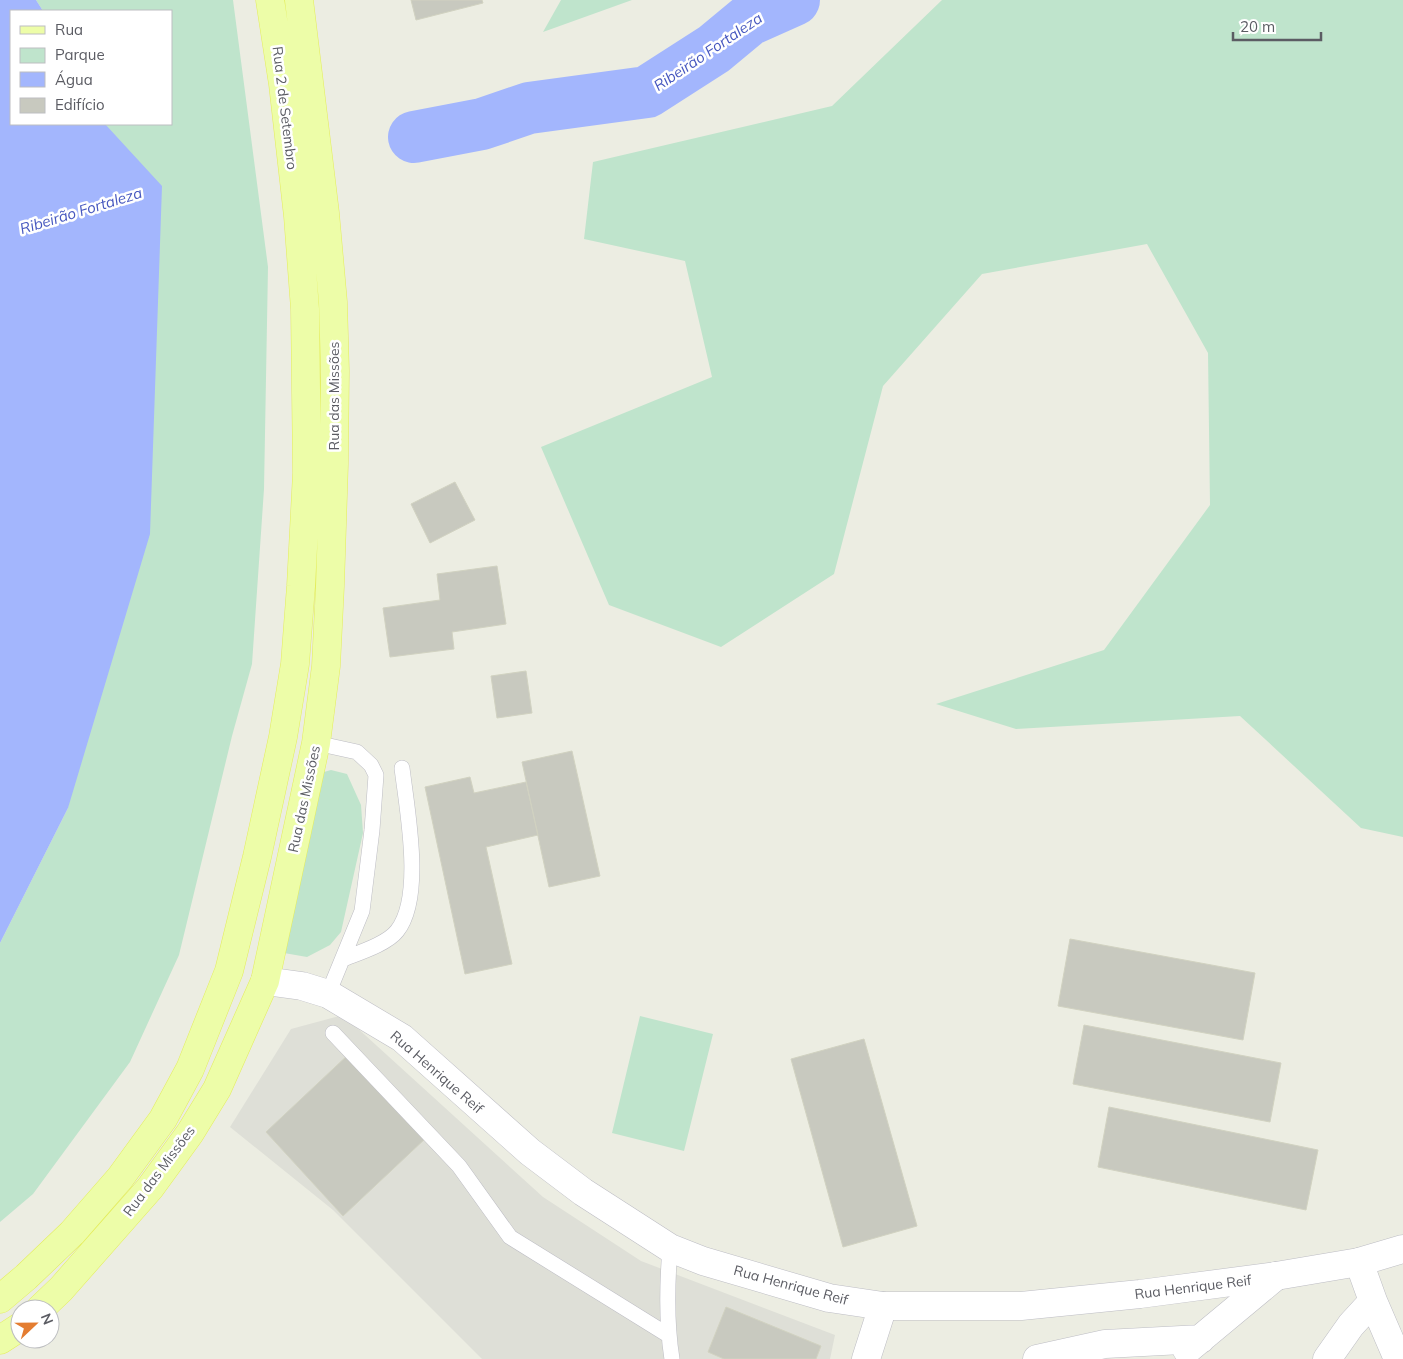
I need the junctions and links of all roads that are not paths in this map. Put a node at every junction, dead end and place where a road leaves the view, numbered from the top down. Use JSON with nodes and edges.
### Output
{"nodes":[{"id":1,"x":270,"y":0,"type":"edge"},
{"id":2,"x":299,"y":0,"type":"edge"},
{"id":3,"x":325,"y":213,"type":"joint"},
{"id":4,"x":298,"y":216,"type":"joint"},
{"id":5,"x":283,"y":737,"type":"junction"},
{"id":6,"x":316,"y":743,"type":"junction"},
{"id":7,"x":402,"y":768,"type":"dead end"},
{"id":8,"x":343,"y":959,"type":"junction"},
{"id":9,"x":229,"y":971,"type":"junction"},
{"id":10,"x":265,"y":981,"type":"junction"},
{"id":11,"x":328,"y":994,"type":"junction"},
{"id":12,"x":334,"y":1033,"type":"dead end"},
{"id":13,"x":670,"y":1248,"type":"junction"},
{"id":14,"x":1403,"y":1249,"type":"edge"},
{"id":15,"x":1359,"y":1262,"type":"junction"},
{"id":16,"x":1276,"y":1276,"type":"junction"},
{"id":17,"x":0,"y":1299,"type":"edge"},
{"id":18,"x":50,"y":1299,"type":"edge"},
{"id":19,"x":1373,"y":1301,"type":"junction"},
{"id":20,"x":883,"y":1306,"type":"junction"},
{"id":21,"x":668,"y":1335,"type":"junction"},
{"id":22,"x":1201,"y":1339,"type":"junction"},
{"id":23,"x":672,"y":1359,"type":"edge"},
{"id":24,"x":866,"y":1359,"type":"edge"},
{"id":25,"x":1037,"y":1359,"type":"edge"},
{"id":26,"x":1175,"y":1359,"type":"edge"},
{"id":27,"x":1328,"y":1359,"type":"edge"},
{"id":28,"x":1398,"y":1359,"type":"edge"}],
"edges":[{"from":1,"to":4,"type":"main road","name":"Rua 2 de Setembro"},
{"from":2,"to":3,"type":"main road","name":"Rua 2 de Setembro"},
{"from":3,"to":6,"type":"main road","name":"Rua das Missões"},
{"from":4,"to":5,"type":"main road","name":"Rua das Missões"},
{"from":5,"to":6,"type":"main road"},
{"from":5,"to":9,"type":"main road","name":"Rua das Missões"},
{"from":6,"to":8,"type":"lane"},
{"from":6,"to":10,"type":"main road","name":"Rua das Missões"},
{"from":7,"to":8,"type":"lane"},
{"from":8,"to":11,"type":"lane"},
{"from":9,"to":10,"type":"main road"},
{"from":9,"to":17,"type":"main road","name":"Rua das Missões"},
{"from":10,"to":11,"type":"street","name":"Rua Henrique Reif"},
{"from":10,"to":18,"type":"main road","name":"Rua das Missões"},
{"from":11,"to":13,"type":"street","name":"Rua Henrique Reif"},
{"from":12,"to":21,"type":"lane"},
{"from":13,"to":20,"type":"street","name":"Rua Henrique Reif"},
{"from":13,"to":21,"type":"lane"},
{"from":14,"to":15,"type":"street","name":"Rua Henrique Reif"},
{"from":15,"to":16,"type":"street","name":"Rua Henrique Reif"},
{"from":15,"to":19,"type":"street"},
{"from":16,"to":20,"type":"street","name":"Rua Henrique Reif"},
{"from":16,"to":22,"type":"street"},
{"from":19,"to":27,"type":"street"},
{"from":19,"to":28,"type":"street"},
{"from":20,"to":24,"type":"street"},
{"from":21,"to":23,"type":"lane"},
{"from":22,"to":25,"type":"street"},
{"from":22,"to":26,"type":"street"}]}
